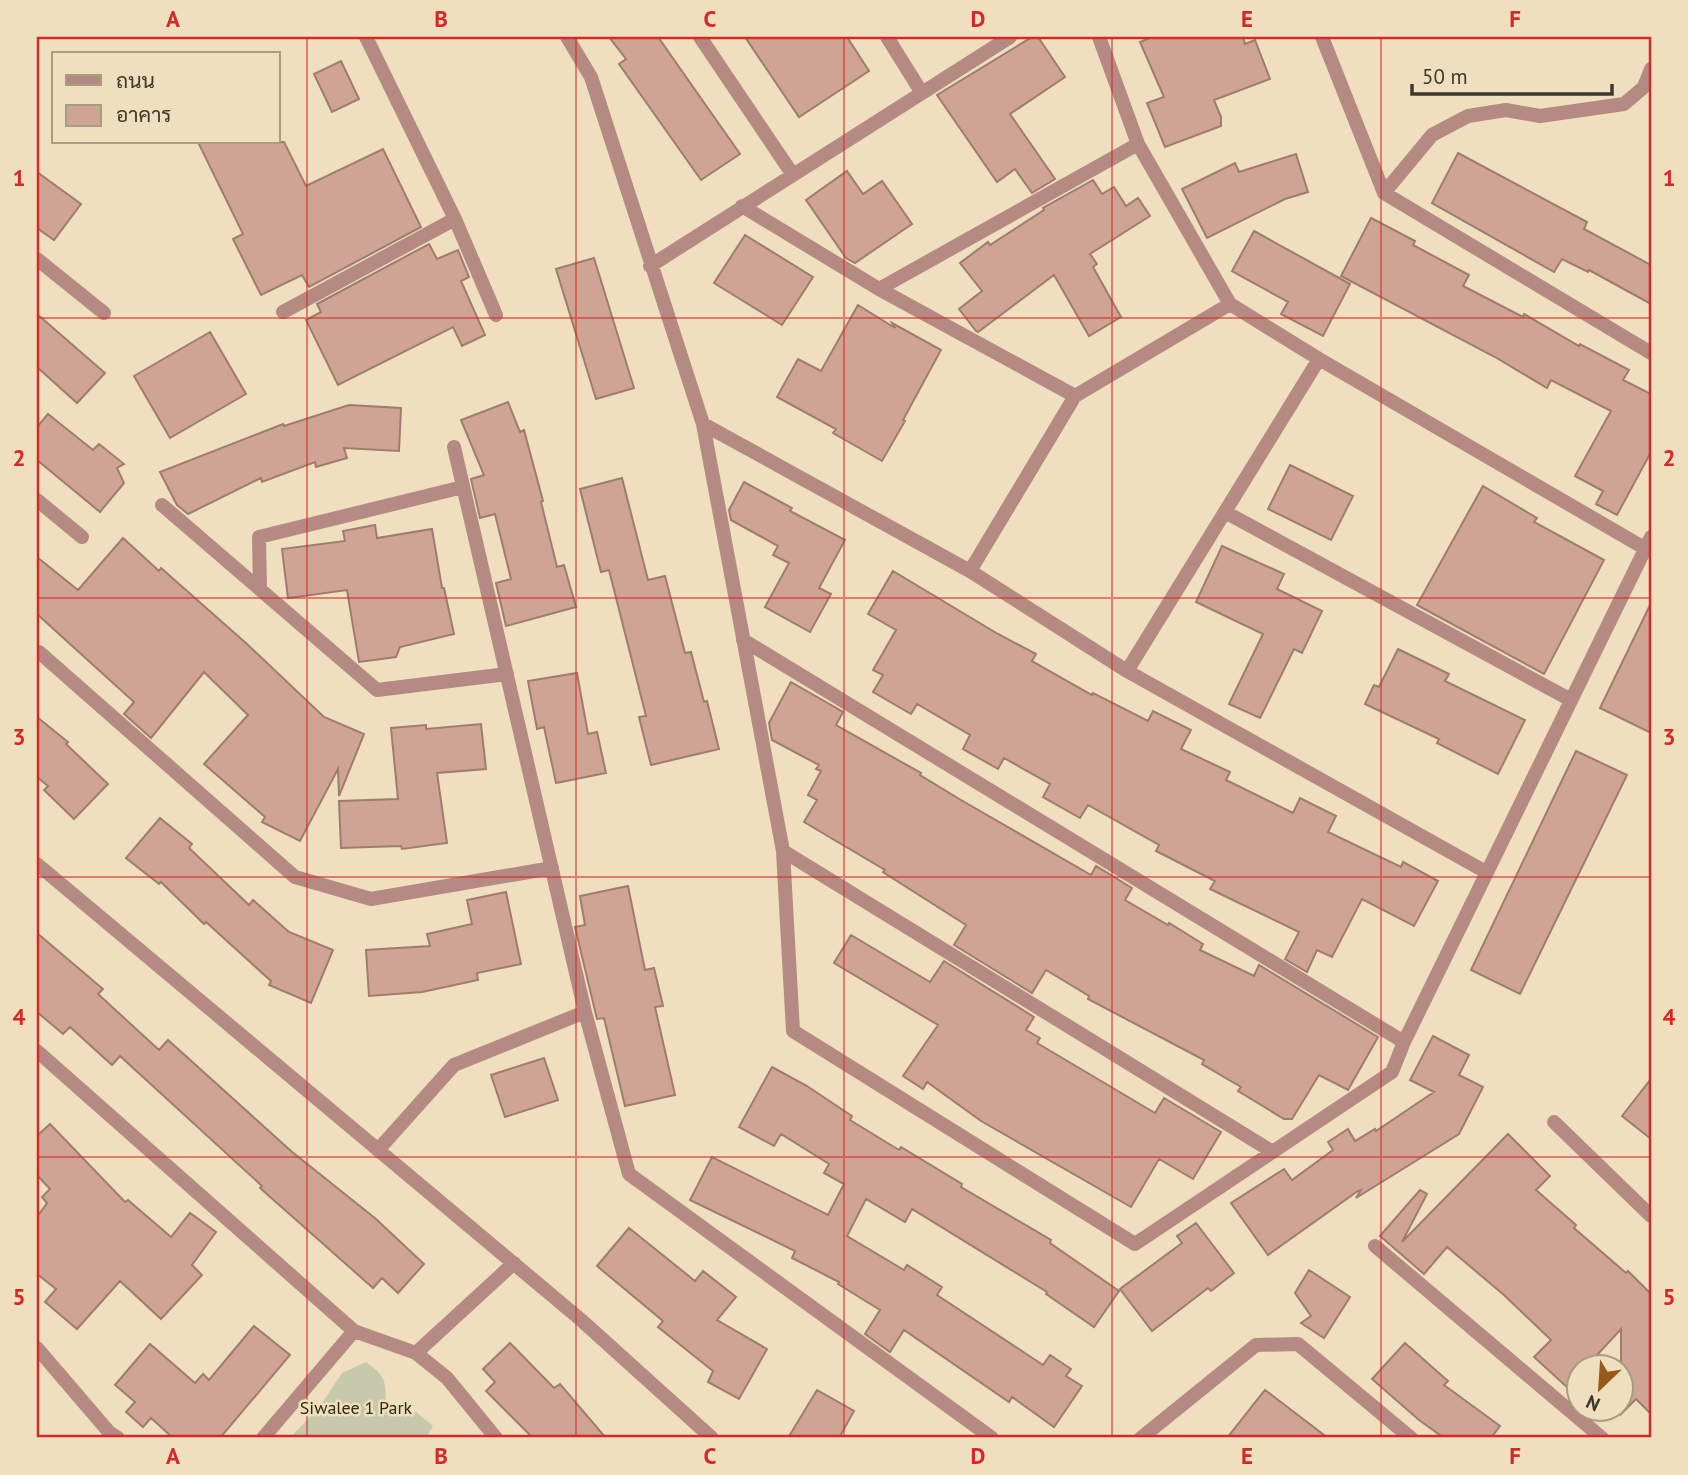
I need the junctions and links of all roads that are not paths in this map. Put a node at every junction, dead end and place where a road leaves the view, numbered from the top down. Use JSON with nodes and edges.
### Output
{"nodes":[{"id":1,"x":366,"y":37,"type":"edge"},
{"id":2,"x":568,"y":37,"type":"edge"},
{"id":3,"x":700,"y":37,"type":"edge"},
{"id":4,"x":887,"y":37,"type":"edge"},
{"id":5,"x":1010,"y":37,"type":"edge"},
{"id":6,"x":1099,"y":37,"type":"edge"},
{"id":7,"x":1322,"y":37,"type":"edge"},
{"id":8,"x":1651,"y":69,"type":"edge"},
{"id":9,"x":922,"y":93,"type":"junction"},
{"id":10,"x":1138,"y":144,"type":"junction"},
{"id":11,"x":793,"y":175,"type":"junction"},
{"id":12,"x":1384,"y":193,"type":"junction"},
{"id":13,"x":742,"y":206,"type":"junction"},
{"id":14,"x":455,"y":219,"type":"junction"},
{"id":15,"x":37,"y":259,"type":"edge"},
{"id":16,"x":650,"y":266,"type":"junction"},
{"id":17,"x":879,"y":289,"type":"junction"},
{"id":18,"x":1230,"y":304,"type":"junction"},
{"id":19,"x":284,"y":312,"type":"dead end"},
{"id":20,"x":104,"y":313,"type":"dead end"},
{"id":21,"x":496,"y":315,"type":"dead end"},
{"id":22,"x":1651,"y":353,"type":"edge"},
{"id":23,"x":1319,"y":359,"type":"junction"},
{"id":24,"x":1075,"y":396,"type":"junction"},
{"id":25,"x":703,"y":424,"type":"junction"},
{"id":26,"x":454,"y":447,"type":"dead end"},
{"id":27,"x":463,"y":487,"type":"junction"},
{"id":28,"x":37,"y":500,"type":"edge"},
{"id":29,"x":162,"y":505,"type":"dead end"},
{"id":30,"x":1225,"y":512,"type":"junction"},
{"id":31,"x":82,"y":537,"type":"dead end"},
{"id":32,"x":1648,"y":543,"type":"edge"},
{"id":33,"x":970,"y":571,"type":"junction"},
{"id":34,"x":260,"y":589,"type":"junction"},
{"id":35,"x":743,"y":640,"type":"junction"},
{"id":36,"x":39,"y":652,"type":"dead end"},
{"id":37,"x":1127,"y":671,"type":"junction"},
{"id":38,"x":507,"y":674,"type":"junction"},
{"id":39,"x":1571,"y":700,"type":"junction"},
{"id":40,"x":783,"y":851,"type":"junction"},
{"id":41,"x":37,"y":864,"type":"edge"},
{"id":42,"x":552,"y":868,"type":"junction"},
{"id":43,"x":1486,"y":872,"type":"junction"},
{"id":44,"x":585,"y":1012,"type":"junction"},
{"id":45,"x":1404,"y":1042,"type":"junction"},
{"id":46,"x":37,"y":1051,"type":"edge"},
{"id":47,"x":1554,"y":1122,"type":"dead end"},
{"id":48,"x":379,"y":1150,"type":"junction"},
{"id":49,"x":1273,"y":1152,"type":"junction"},
{"id":50,"x":1651,"y":1216,"type":"edge"},
{"id":51,"x":1375,"y":1246,"type":"dead end"},
{"id":52,"x":514,"y":1263,"type":"junction"},
{"id":53,"x":354,"y":1331,"type":"junction"},
{"id":54,"x":37,"y":1348,"type":"edge"},
{"id":55,"x":416,"y":1353,"type":"junction"},
{"id":56,"x":118,"y":1438,"type":"edge"},
{"id":57,"x":263,"y":1438,"type":"edge"},
{"id":58,"x":496,"y":1438,"type":"edge"},
{"id":59,"x":712,"y":1438,"type":"edge"},
{"id":60,"x":992,"y":1438,"type":"edge"},
{"id":61,"x":1141,"y":1438,"type":"edge"},
{"id":62,"x":1411,"y":1438,"type":"edge"},
{"id":63,"x":1602,"y":1438,"type":"edge"}],
"edges":[{"from":1,"to":14,"type":"street"},
{"from":2,"to":16,"type":"street"},
{"from":3,"to":11,"type":"street"},
{"from":4,"to":9,"type":"street"},
{"from":5,"to":9,"type":"street"},
{"from":6,"to":10,"type":"street"},
{"from":7,"to":12,"type":"street"},
{"from":8,"to":12,"type":"street"},
{"from":9,"to":11,"type":"street"},
{"from":10,"to":17,"type":"street"},
{"from":10,"to":18,"type":"street"},
{"from":11,"to":13,"type":"street"},
{"from":12,"to":22,"type":"street"},
{"from":13,"to":16,"type":"street"},
{"from":13,"to":17,"type":"street"},
{"from":14,"to":19,"type":"street"},
{"from":14,"to":21,"type":"street"},
{"from":15,"to":20,"type":"street"},
{"from":16,"to":25,"type":"street"},
{"from":17,"to":24,"type":"street"},
{"from":18,"to":23,"type":"street"},
{"from":18,"to":24,"type":"street"},
{"from":23,"to":30,"type":"street"},
{"from":23,"to":32,"type":"street"},
{"from":24,"to":33,"type":"street"},
{"from":25,"to":33,"type":"street"},
{"from":25,"to":35,"type":"street"},
{"from":26,"to":27,"type":"street"},
{"from":27,"to":34,"type":"street"},
{"from":27,"to":38,"type":"street"},
{"from":28,"to":31,"type":"street"},
{"from":29,"to":34,"type":"street"},
{"from":30,"to":37,"type":"street"},
{"from":30,"to":39,"type":"street"},
{"from":32,"to":39,"type":"street"},
{"from":33,"to":37,"type":"street"},
{"from":34,"to":38,"type":"street"},
{"from":35,"to":40,"type":"street"},
{"from":35,"to":45,"type":"street"},
{"from":36,"to":42,"type":"street"},
{"from":37,"to":43,"type":"street"},
{"from":38,"to":42,"type":"street"},
{"from":39,"to":43,"type":"street"},
{"from":40,"to":49,"type":"street"},
{"from":40,"to":49,"type":"street"},
{"from":41,"to":48,"type":"street"},
{"from":42,"to":44,"type":"street"},
{"from":43,"to":45,"type":"street"},
{"from":44,"to":48,"type":"street"},
{"from":44,"to":60,"type":"street"},
{"from":45,"to":49,"type":"street"},
{"from":46,"to":53,"type":"street"},
{"from":47,"to":50,"type":"street"},
{"from":48,"to":52,"type":"street"},
{"from":51,"to":63,"type":"street"},
{"from":52,"to":55,"type":"street"},
{"from":52,"to":59,"type":"street"},
{"from":53,"to":55,"type":"street"},
{"from":53,"to":57,"type":"street"},
{"from":54,"to":56,"type":"street"},
{"from":55,"to":58,"type":"street"},
{"from":61,"to":62,"type":"street"}]}
